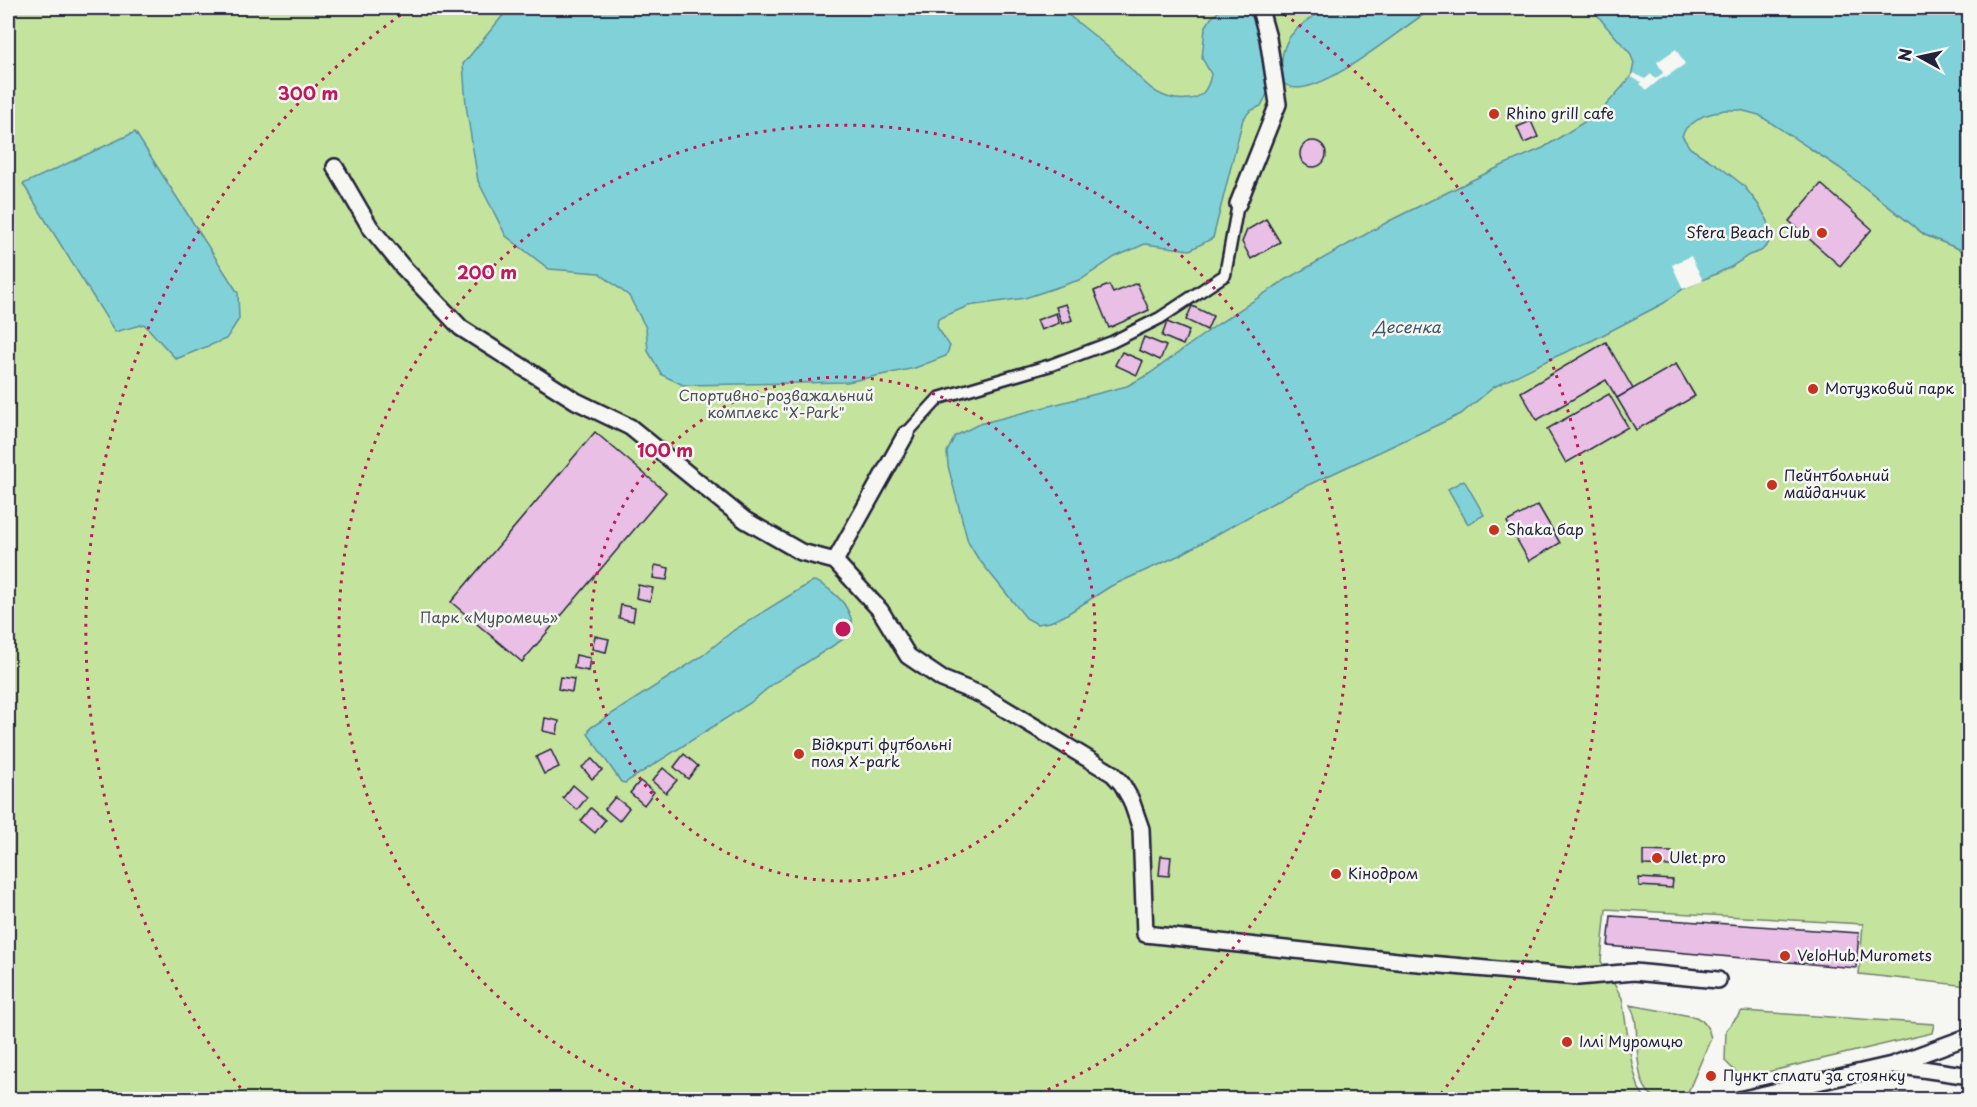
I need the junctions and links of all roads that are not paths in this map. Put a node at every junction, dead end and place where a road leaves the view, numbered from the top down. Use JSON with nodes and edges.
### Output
{"nodes":[{"id":1,"x":1261,"y":13,"type":"dead end"},
{"id":2,"x":335,"y":167,"type":"dead end"},
{"id":3,"x":1238,"y":204,"type":"joint"},
{"id":4,"x":906,"y":434,"type":"joint"},
{"id":5,"x":835,"y":561,"type":"junction"},
{"id":6,"x":1718,"y":980,"type":"dead end"},
{"id":7,"x":1970,"y":1036,"type":"edge"},
{"id":8,"x":1892,"y":1065,"type":"junction"},
{"id":9,"x":1970,"y":1076,"type":"edge"},
{"id":10,"x":1739,"y":1100,"type":"edge"}],
"edges":[{"from":1,"to":3,"type":"street"},
{"from":2,"to":5,"type":"street"},
{"from":3,"to":4,"type":"street"},
{"from":4,"to":5,"type":"street"},
{"from":5,"to":6,"type":"street"},
{"from":7,"to":8,"type":"street"},
{"from":8,"to":9,"type":"street"},
{"from":8,"to":10,"type":"street"}]}
